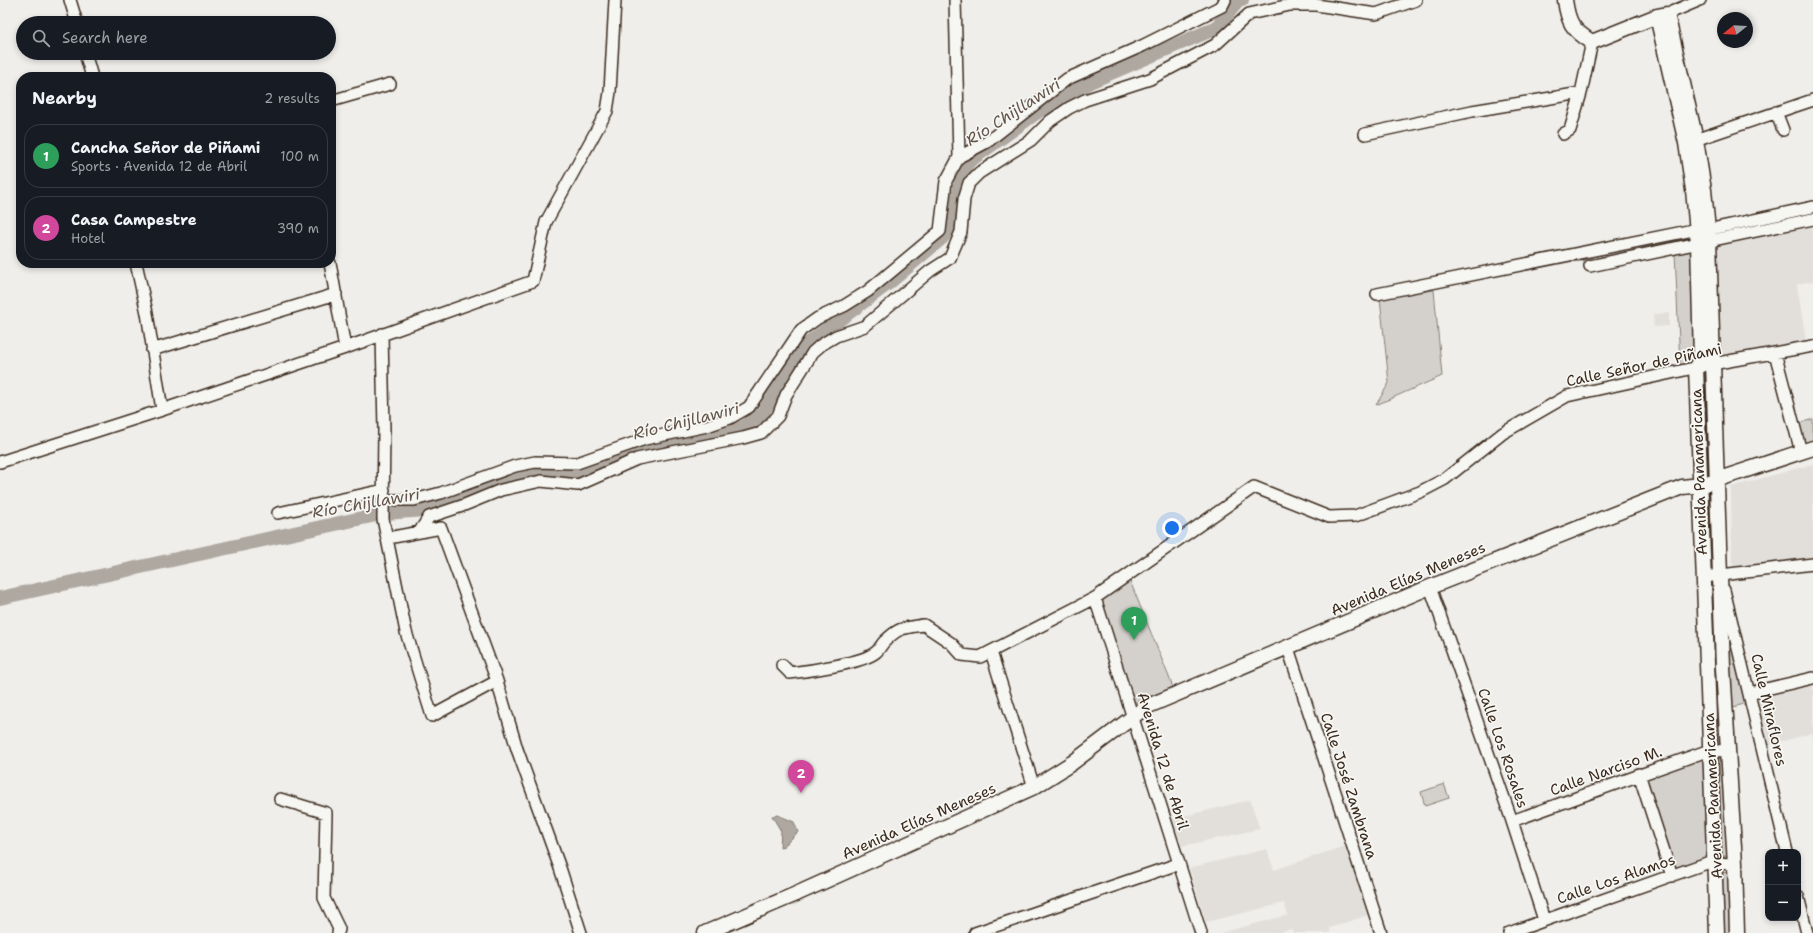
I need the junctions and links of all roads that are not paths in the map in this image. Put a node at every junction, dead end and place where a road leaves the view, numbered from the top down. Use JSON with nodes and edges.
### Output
{"nodes":[{"id":1,"x":70,"y":0,"type":"edge"},
{"id":2,"x":615,"y":0,"type":"edge"},
{"id":3,"x":955,"y":0,"type":"edge"},
{"id":4,"x":1225,"y":0,"type":"edge"},
{"id":5,"x":1416,"y":0,"type":"edge"},
{"id":6,"x":1564,"y":0,"type":"edge"},
{"id":7,"x":1700,"y":0,"type":"edge"},
{"id":8,"x":1662,"y":15,"type":"junction"},
{"id":9,"x":75,"y":16,"type":"edge"},
{"id":10,"x":1592,"y":42,"type":"junction"},
{"id":11,"x":87,"y":60,"type":"edge"},
{"id":12,"x":91,"y":72,"type":"edge"},
{"id":13,"x":390,"y":84,"type":"dead end"},
{"id":14,"x":1581,"y":93,"type":"junction"},
{"id":15,"x":336,"y":100,"type":"edge"},
{"id":16,"x":1813,"y":100,"type":"edge"},
{"id":17,"x":1776,"y":112,"type":"junction"},
{"id":18,"x":1784,"y":130,"type":"dead end"},
{"id":19,"x":1364,"y":134,"type":"dead end"},
{"id":20,"x":1563,"y":134,"type":"dead end"},
{"id":21,"x":1691,"y":142,"type":"junction"},
{"id":22,"x":959,"y":158,"type":"junction"},
{"id":23,"x":1813,"y":207,"type":"edge"},
{"id":24,"x":1813,"y":219,"type":"edge"},
{"id":25,"x":1703,"y":235,"type":"junction"},
{"id":26,"x":1590,"y":266,"type":"dead end"},
{"id":27,"x":137,"y":268,"type":"edge"},
{"id":28,"x":331,"y":268,"type":"edge"},
{"id":29,"x":336,"y":294,"type":"junction"},
{"id":30,"x":1377,"y":294,"type":"dead end"},
{"id":31,"x":382,"y":334,"type":"junction"},
{"id":32,"x":1813,"y":346,"type":"edge"},
{"id":33,"x":345,"y":348,"type":"junction"},
{"id":34,"x":152,"y":350,"type":"junction"},
{"id":35,"x":1775,"y":353,"type":"junction"},
{"id":36,"x":1712,"y":364,"type":"junction"},
{"id":37,"x":1696,"y":367,"type":"junction"},
{"id":38,"x":162,"y":410,"type":"junction"},
{"id":39,"x":1807,"y":450,"type":"edge"},
{"id":40,"x":0,"y":462,"type":"edge"},
{"id":41,"x":1717,"y":479,"type":"junction"},
{"id":42,"x":1701,"y":485,"type":"junction"},
{"id":43,"x":383,"y":499,"type":"junction"},
{"id":44,"x":278,"y":513,"type":"dead end"},
{"id":45,"x":420,"y":531,"type":"junction"},
{"id":46,"x":388,"y":538,"type":"junction"},
{"id":47,"x":1813,"y":564,"type":"edge"},
{"id":48,"x":1720,"y":575,"type":"junction"},
{"id":49,"x":1704,"y":577,"type":"junction"},
{"id":50,"x":1432,"y":592,"type":"junction"},
{"id":51,"x":1095,"y":598,"type":"junction"},
{"id":52,"x":991,"y":652,"type":"junction"},
{"id":53,"x":1289,"y":652,"type":"junction"},
{"id":54,"x":782,"y":665,"type":"dead end"},
{"id":55,"x":1813,"y":678,"type":"edge"},
{"id":56,"x":497,"y":681,"type":"junction"},
{"id":57,"x":1749,"y":693,"type":"junction"},
{"id":58,"x":1134,"y":717,"type":"junction"},
{"id":59,"x":1728,"y":750,"type":"junction"},
{"id":60,"x":1711,"y":751,"type":"junction"},
{"id":61,"x":1639,"y":774,"type":"junction"},
{"id":62,"x":1034,"y":787,"type":"junction"},
{"id":63,"x":280,"y":800,"type":"dead end"},
{"id":64,"x":1512,"y":821,"type":"junction"},
{"id":65,"x":1786,"y":849,"type":"edge"},
{"id":66,"x":1178,"y":864,"type":"junction"},
{"id":67,"x":1715,"y":864,"type":"junction"},
{"id":68,"x":1735,"y":864,"type":"junction"},
{"id":69,"x":1672,"y":876,"type":"junction"},
{"id":70,"x":1801,"y":908,"type":"edge"},
{"id":71,"x":1544,"y":920,"type":"junction"},
{"id":72,"x":338,"y":933,"type":"edge"},
{"id":73,"x":581,"y":933,"type":"edge"},
{"id":74,"x":705,"y":933,"type":"edge"},
{"id":75,"x":975,"y":933,"type":"edge"},
{"id":76,"x":1201,"y":933,"type":"edge"},
{"id":77,"x":1381,"y":933,"type":"edge"},
{"id":78,"x":1509,"y":933,"type":"edge"},
{"id":79,"x":1717,"y":933,"type":"edge"},
{"id":80,"x":1737,"y":933,"type":"edge"},
{"id":81,"x":1807,"y":933,"type":"edge"}],
"edges":[{"from":1,"to":9,"type":"street"},
{"from":2,"to":31,"type":"street"},
{"from":3,"to":22,"type":"street"},
{"from":4,"to":22,"type":"street"},
{"from":5,"to":45,"type":"street"},
{"from":6,"to":10,"type":"main road"},
{"from":7,"to":8,"type":"street"},
{"from":8,"to":10,"type":"main road"},
{"from":8,"to":21,"type":"main road","name":"Avenida Panamericana"},
{"from":10,"to":14,"type":"street"},
{"from":11,"to":12,"type":"street"},
{"from":13,"to":15,"type":"street"},
{"from":14,"to":19,"type":"street"},
{"from":14,"to":20,"type":"street"},
{"from":16,"to":17,"type":"street"},
{"from":17,"to":18,"type":"street"},
{"from":17,"to":21,"type":"street"},
{"from":21,"to":25,"type":"main road","name":"Avenida Panamericana"},
{"from":22,"to":43,"type":"street"},
{"from":23,"to":25,"type":"street"},
{"from":24,"to":25,"type":"street"},
{"from":25,"to":26,"type":"street"},
{"from":25,"to":30,"type":"street"},
{"from":25,"to":36,"type":"main road","name":"Avenida Panamericana"},
{"from":25,"to":37,"type":"main road","name":"Avenida Panamericana"},
{"from":27,"to":34,"type":"street"},
{"from":28,"to":29,"type":"street"},
{"from":29,"to":33,"type":"street"},
{"from":29,"to":34,"type":"street"},
{"from":31,"to":33,"type":"street"},
{"from":31,"to":43,"type":"street"},
{"from":32,"to":35,"type":"street","name":"Calle Señor de Piñami"},
{"from":33,"to":38,"type":"street"},
{"from":34,"to":38,"type":"street"},
{"from":35,"to":36,"type":"street","name":"Calle Señor de Piñami"},
{"from":35,"to":39,"type":"street"},
{"from":36,"to":37,"type":"street","name":"Calle Señor de Piñami"},
{"from":36,"to":41,"type":"main road","name":"Avenida Panamericana"},
{"from":37,"to":42,"type":"main road","name":"Avenida Panamericana"},
{"from":37,"to":51,"type":"street","name":"Calle Señor de Piñami"},
{"from":38,"to":40,"type":"street"},
{"from":39,"to":41,"type":"main road","name":"Avenida Elías Meneses"},
{"from":41,"to":42,"type":"main road","name":"Avenida Elías Meneses"},
{"from":41,"to":48,"type":"main road","name":"Avenida Panamericana"},
{"from":42,"to":49,"type":"main road","name":"Avenida Panamericana"},
{"from":42,"to":50,"type":"main road","name":"Avenida Elías Meneses"},
{"from":43,"to":44,"type":"street"},
{"from":43,"to":46,"type":"street"},
{"from":45,"to":46,"type":"street"},
{"from":45,"to":56,"type":"street"},
{"from":46,"to":56,"type":"street"},
{"from":47,"to":48,"type":"street"},
{"from":48,"to":49,"type":"street"},
{"from":48,"to":57,"type":"street","name":"Calle Miraflores"},
{"from":48,"to":59,"type":"main road","name":"Avenida Panamericana"},
{"from":49,"to":60,"type":"main road","name":"Avenida Panamericana"},
{"from":50,"to":53,"type":"main road","name":"Avenida Elías Meneses"},
{"from":50,"to":64,"type":"street","name":"Calle Los Rosales"},
{"from":51,"to":52,"type":"street","name":"Calle Señor de Piñami"},
{"from":51,"to":58,"type":"street","name":"Avenida 12 de Abril"},
{"from":52,"to":54,"type":"street","name":"Calle Señor de Piñami"},
{"from":52,"to":62,"type":"street"},
{"from":53,"to":58,"type":"main road","name":"Avenida Elías Meneses"},
{"from":53,"to":77,"type":"street","name":"Calle José Zambrana"},
{"from":55,"to":57,"type":"street"},
{"from":56,"to":73,"type":"street"},
{"from":57,"to":65,"type":"street","name":"Calle Miraflores"},
{"from":58,"to":62,"type":"main road","name":"Avenida Elías Meneses"},
{"from":58,"to":66,"type":"street","name":"Avenida 12 de Abril"},
{"from":59,"to":60,"type":"street","name":"Calle Narciso M."},
{"from":59,"to":68,"type":"main road","name":"Avenida Panamericana"},
{"from":60,"to":61,"type":"street","name":"Calle Narciso M."},
{"from":60,"to":67,"type":"main road","name":"Avenida Panamericana"},
{"from":61,"to":64,"type":"street","name":"Calle Narciso M."},
{"from":61,"to":69,"type":"street"},
{"from":62,"to":74,"type":"main road","name":"Avenida Elías Meneses"},
{"from":63,"to":72,"type":"street"},
{"from":64,"to":71,"type":"street","name":"Calle Los Rosales"},
{"from":66,"to":75,"type":"street"},
{"from":66,"to":76,"type":"street","name":"Avenida 12 de Abril"},
{"from":67,"to":68,"type":"street","name":"Calle Los Alamos"},
{"from":67,"to":69,"type":"street","name":"Calle Los Alamos"},
{"from":67,"to":79,"type":"main road","name":"Avenida Panamericana"},
{"from":68,"to":80,"type":"main road","name":"Avenida Panamericana"},
{"from":69,"to":71,"type":"street","name":"Calle Los Alamos"},
{"from":70,"to":81,"type":"street"},
{"from":71,"to":78,"type":"street","name":"Calle Los Alamos"}]}
